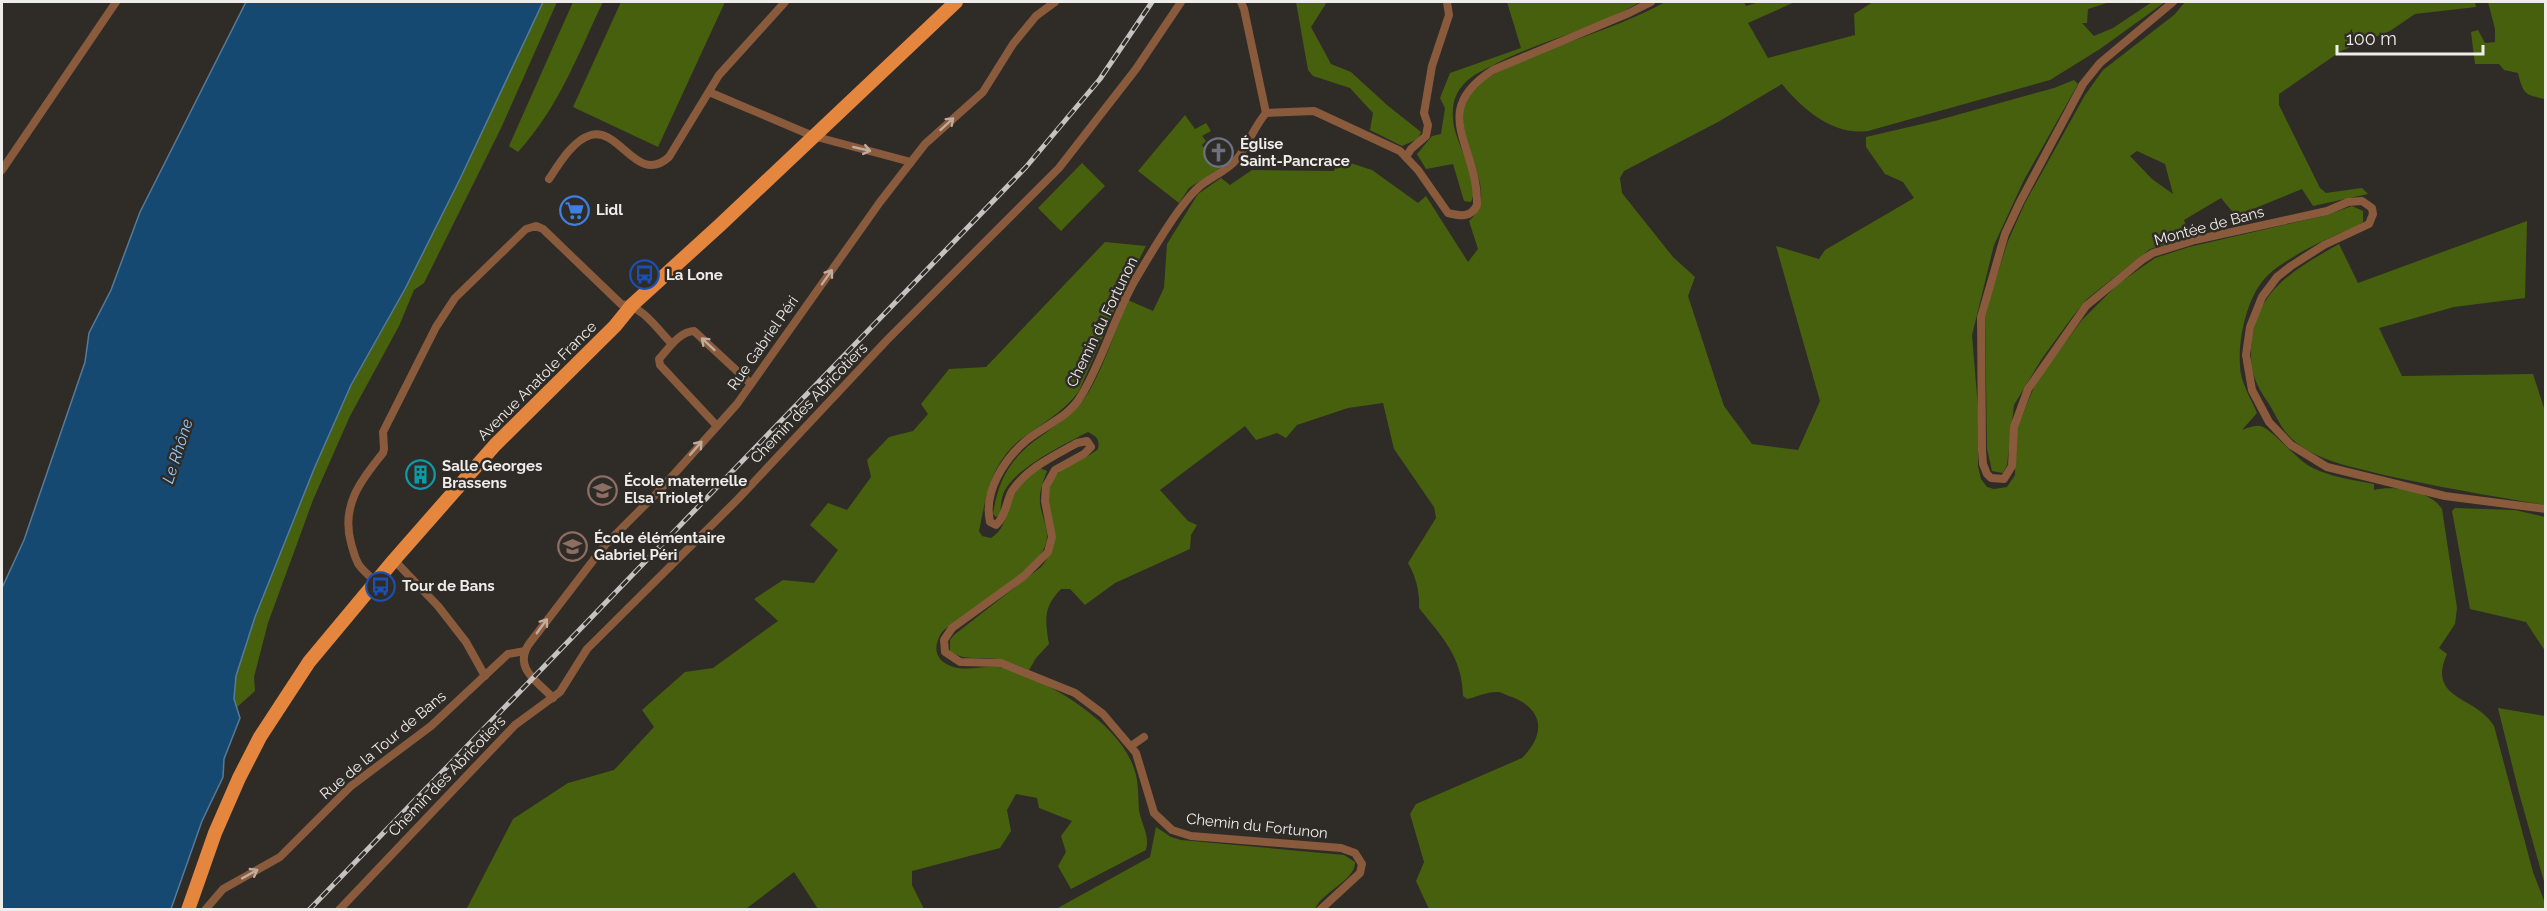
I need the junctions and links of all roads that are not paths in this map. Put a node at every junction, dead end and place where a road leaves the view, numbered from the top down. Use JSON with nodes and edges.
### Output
{"nodes":[{"id":1,"x":116,"y":2,"type":"edge"},
{"id":2,"x":785,"y":2,"type":"edge"},
{"id":3,"x":956,"y":2,"type":"edge"},
{"id":4,"x":1055,"y":2,"type":"edge"},
{"id":5,"x":1181,"y":2,"type":"edge"},
{"id":6,"x":1241,"y":2,"type":"edge"},
{"id":7,"x":1447,"y":2,"type":"edge"},
{"id":8,"x":1651,"y":2,"type":"edge"},
{"id":9,"x":2173,"y":2,"type":"edge"},
{"id":10,"x":709,"y":92,"type":"junction"},
{"id":11,"x":1266,"y":113,"type":"junction"},
{"id":12,"x":813,"y":136,"type":"junction"},
{"id":13,"x":1406,"y":157,"type":"junction"},
{"id":14,"x":911,"y":162,"type":"junction"},
{"id":15,"x":2,"y":170,"type":"edge"},
{"id":16,"x":549,"y":179,"type":"dead end"},
{"id":17,"x":632,"y":305,"type":"junction"},
{"id":18,"x":672,"y":344,"type":"junction"},
{"id":19,"x":751,"y":384,"type":"junction"},
{"id":20,"x":717,"y":426,"type":"junction"},
{"id":21,"x":2546,"y":509,"type":"edge"},
{"id":22,"x":394,"y":560,"type":"junction"},
{"id":23,"x":376,"y":582,"type":"junction"},
{"id":24,"x":525,"y":651,"type":"junction"},
{"id":25,"x":485,"y":676,"type":"junction"},
{"id":26,"x":553,"y":698,"type":"junction"},
{"id":27,"x":1144,"y":736,"type":"dead end"},
{"id":28,"x":1131,"y":746,"type":"junction"},
{"id":29,"x":188,"y":909,"type":"edge"},
{"id":30,"x":205,"y":909,"type":"edge"},
{"id":31,"x":339,"y":909,"type":"edge"},
{"id":32,"x":1320,"y":909,"type":"edge"}],
"edges":[{"from":1,"to":15,"type":"street"},
{"from":2,"to":10,"type":"street"},
{"from":3,"to":12,"type":"main road","name":"Avenue Anatole France"},
{"from":14,"to":4,"type":"street","name":"Rue Gabriel Péri","one_way":true},
{"from":5,"to":26,"type":"street","name":"Chemin des Abricotiers"},
{"from":6,"to":11,"type":"street"},
{"from":7,"to":13,"type":"street"},
{"from":8,"to":13,"type":"street"},
{"from":9,"to":21,"type":"street","name":"Montée de Bans"},
{"from":10,"to":12,"type":"street"},
{"from":10,"to":16,"type":"street"},
{"from":11,"to":13,"type":"street"},
{"from":11,"to":28,"type":"street","name":"Chemin du Fortunon"},
{"from":12,"to":14,"type":"street","one_way":true},
{"from":12,"to":17,"type":"main road","name":"Avenue Anatole France"},
{"from":19,"to":14,"type":"street","name":"Rue Gabriel Péri","one_way":true},
{"from":17,"to":18,"type":"street"},
{"from":17,"to":22,"type":"main road","name":"Avenue Anatole France"},
{"from":17,"to":23,"type":"street"},
{"from":19,"to":18,"type":"street","one_way":true},
{"from":18,"to":20,"type":"street"},
{"from":19,"to":20,"type":"street","name":"Rue Gabriel Péri"},
{"from":24,"to":20,"type":"street","name":"Rue Gabriel Péri","one_way":true},
{"from":22,"to":23,"type":"main road","name":"Avenue Anatole France"},
{"from":22,"to":25,"type":"street"},
{"from":23,"to":29,"type":"main road","name":"Avenue Anatole France"},
{"from":24,"to":25,"type":"street","name":"Rue de la Tour de Bans"},
{"from":24,"to":26,"type":"street"},
{"from":30,"to":25,"type":"street","name":"Rue de la Tour de Bans","one_way":true},
{"from":26,"to":31,"type":"street","name":"Chemin des Abricotiers"},
{"from":27,"to":28,"type":"street"},
{"from":28,"to":32,"type":"street","name":"Chemin du Fortunon"}]}
